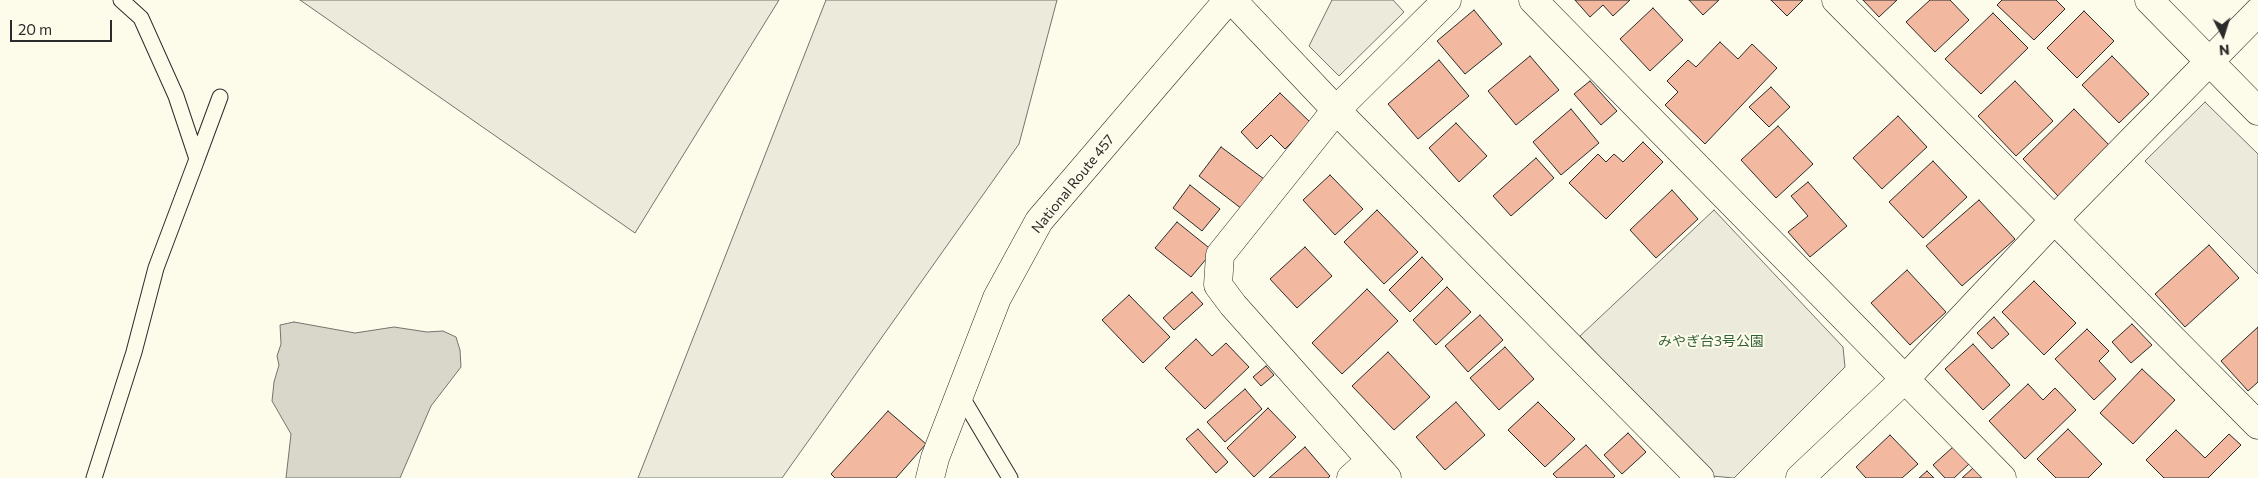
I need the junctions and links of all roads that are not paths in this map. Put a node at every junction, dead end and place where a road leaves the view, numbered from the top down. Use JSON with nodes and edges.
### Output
{"nodes":[{"id":1,"x":120,"y":0,"type":"edge"},
{"id":2,"x":1228,"y":0,"type":"edge"},
{"id":3,"x":1232,"y":0,"type":"edge"},
{"id":4,"x":1447,"y":0,"type":"edge"},
{"id":5,"x":1533,"y":0,"type":"edge"},
{"id":6,"x":1836,"y":0,"type":"edge"},
{"id":7,"x":2149,"y":0,"type":"edge"},
{"id":8,"x":2258,"y":12,"type":"edge"},
{"id":9,"x":2210,"y":62,"type":"junction"},
{"id":10,"x":220,"y":97,"type":"dead end"},
{"id":11,"x":1336,"y":110,"type":"junction"},
{"id":12,"x":2258,"y":111,"type":"edge"},
{"id":13,"x":197,"y":159,"type":"junction"},
{"id":14,"x":2055,"y":219,"type":"junction"},
{"id":15,"x":1906,"y":378,"type":"junction"},
{"id":16,"x":960,"y":394,"type":"junction"},
{"id":17,"x":2258,"y":425,"type":"edge"},
{"id":18,"x":1369,"y":472,"type":"edge"},
{"id":19,"x":94,"y":478,"type":"edge"},
{"id":20,"x":930,"y":478,"type":"edge"},
{"id":21,"x":1010,"y":478,"type":"edge"},
{"id":22,"x":1700,"y":478,"type":"edge"},
{"id":23,"x":1800,"y":478,"type":"edge"},
{"id":24,"x":2002,"y":478,"type":"edge"}],
"edges":[{"from":1,"to":13,"type":"lane"},
{"from":2,"to":16,"type":"main road","name":"National Route 457"},
{"from":3,"to":11,"type":"main road"},
{"from":4,"to":11,"type":"main road"},
{"from":5,"to":15,"type":"main road"},
{"from":6,"to":14,"type":"main road"},
{"from":7,"to":9,"type":"main road"},
{"from":8,"to":9,"type":"main road"},
{"from":9,"to":12,"type":"main road"},
{"from":9,"to":14,"type":"main road"},
{"from":10,"to":13,"type":"lane"},
{"from":11,"to":18,"type":"main road"},
{"from":11,"to":22,"type":"main road"},
{"from":13,"to":19,"type":"lane"},
{"from":14,"to":15,"type":"main road"},
{"from":14,"to":17,"type":"main road"},
{"from":15,"to":23,"type":"main road"},
{"from":15,"to":24,"type":"main road"},
{"from":16,"to":20,"type":"main road","name":"National Route 457"},
{"from":16,"to":21,"type":"lane"}]}
